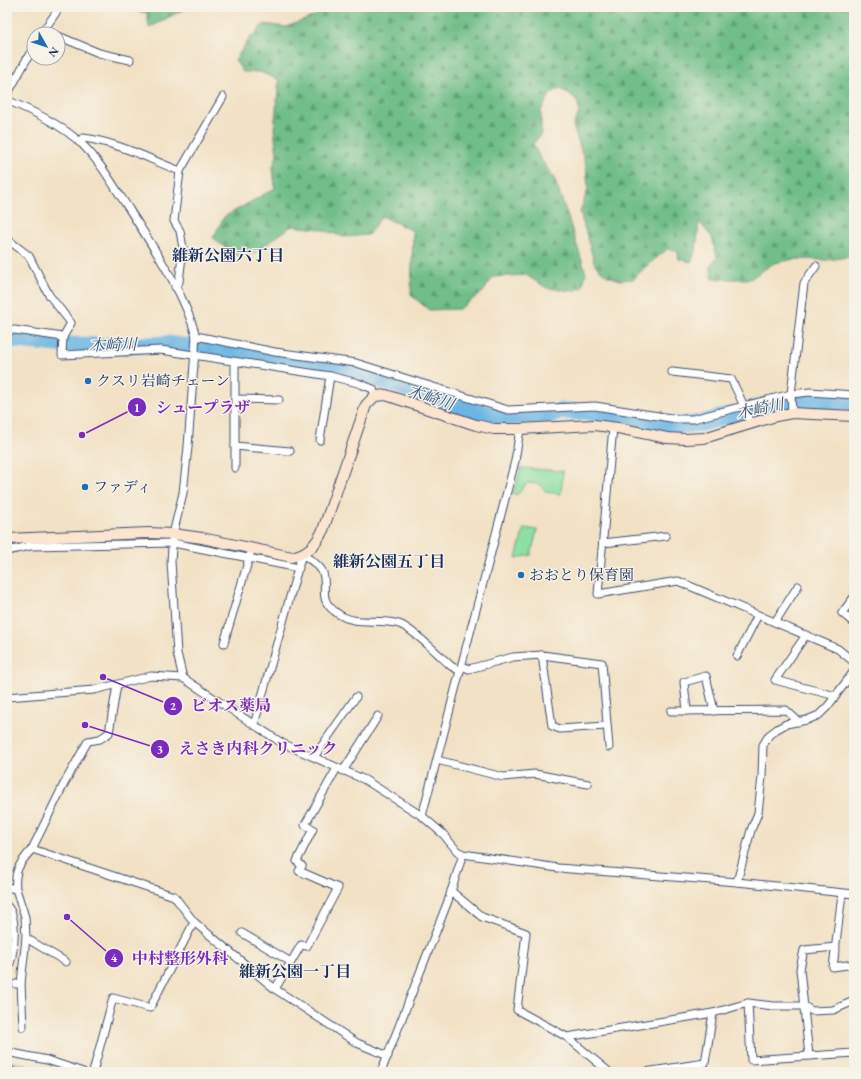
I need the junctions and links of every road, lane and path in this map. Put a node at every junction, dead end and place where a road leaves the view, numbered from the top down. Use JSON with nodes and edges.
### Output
{"nodes":[{"id":1,"x":60,"y":7,"type":"edge"},
{"id":2,"x":46,"y":26,"type":"edge"},
{"id":3,"x":66,"y":39,"type":"edge"},
{"id":4,"x":130,"y":60,"type":"dead end"},
{"id":5,"x":26,"y":61,"type":"edge"},
{"id":6,"x":7,"y":95,"type":"edge"},
{"id":7,"x":223,"y":97,"type":"dead end"},
{"id":8,"x":7,"y":100,"type":"edge"},
{"id":9,"x":79,"y":142,"type":"junction"},
{"id":10,"x":180,"y":171,"type":"junction"},
{"id":11,"x":7,"y":239,"type":"edge"},
{"id":12,"x":816,"y":266,"type":"dead end"},
{"id":13,"x":175,"y":287,"type":"junction"},
{"id":14,"x":7,"y":328,"type":"edge"},
{"id":15,"x":196,"y":336,"type":"junction"},
{"id":16,"x":63,"y":337,"type":"junction"},
{"id":17,"x":194,"y":356,"type":"junction"},
{"id":18,"x":236,"y":362,"type":"junction"},
{"id":19,"x":672,"y":372,"type":"dead end"},
{"id":20,"x":330,"y":376,"type":"junction"},
{"id":21,"x":791,"y":394,"type":"junction"},
{"id":22,"x":854,"y":395,"type":"edge"},
{"id":23,"x":375,"y":396,"type":"junction"},
{"id":24,"x":235,"y":399,"type":"junction"},
{"id":25,"x":279,"y":400,"type":"dead end"},
{"id":26,"x":743,"y":405,"type":"junction"},
{"id":27,"x":792,"y":413,"type":"junction"},
{"id":28,"x":854,"y":416,"type":"edge"},
{"id":29,"x":750,"y":424,"type":"junction"},
{"id":30,"x":613,"y":427,"type":"junction"},
{"id":31,"x":520,"y":430,"type":"junction"},
{"id":32,"x":320,"y":440,"type":"dead end"},
{"id":33,"x":235,"y":446,"type":"junction"},
{"id":34,"x":290,"y":451,"type":"dead end"},
{"id":35,"x":235,"y":468,"type":"dead end"},
{"id":36,"x":666,"y":536,"type":"dead end"},
{"id":37,"x":173,"y":538,"type":"junction"},
{"id":38,"x":7,"y":539,"type":"edge"},
{"id":39,"x":603,"y":543,"type":"junction"},
{"id":40,"x":7,"y":551,"type":"edge"},
{"id":41,"x":251,"y":553,"type":"junction"},
{"id":42,"x":302,"y":554,"type":"junction"},
{"id":43,"x":299,"y":568,"type":"junction"},
{"id":44,"x":798,"y":586,"type":"dead end"},
{"id":45,"x":854,"y":597,"type":"edge"},
{"id":46,"x":758,"y":614,"type":"junction"},
{"id":47,"x":775,"y":622,"type":"junction"},
{"id":48,"x":854,"y":622,"type":"edge"},
{"id":49,"x":806,"y":635,"type":"junction"},
{"id":50,"x":224,"y":643,"type":"dead end"},
{"id":51,"x":542,"y":655,"type":"junction"},
{"id":52,"x":737,"y":656,"type":"dead end"},
{"id":53,"x":854,"y":662,"type":"edge"},
{"id":54,"x":461,"y":669,"type":"junction"},
{"id":55,"x":854,"y":671,"type":"edge"},
{"id":56,"x":183,"y":678,"type":"junction"},
{"id":57,"x":117,"y":685,"type":"junction"},
{"id":58,"x":836,"y":696,"type":"junction"},
{"id":59,"x":7,"y":697,"type":"edge"},
{"id":60,"x":356,"y":697,"type":"dead end"},
{"id":61,"x":671,"y":711,"type":"dead end"},
{"id":62,"x":687,"y":711,"type":"junction"},
{"id":63,"x":714,"y":711,"type":"junction"},
{"id":64,"x":378,"y":716,"type":"dead end"},
{"id":65,"x":799,"y":722,"type":"junction"},
{"id":66,"x":254,"y":725,"type":"junction"},
{"id":67,"x":606,"y":726,"type":"junction"},
{"id":68,"x":609,"y":747,"type":"dead end"},
{"id":69,"x":314,"y":757,"type":"junction"},
{"id":70,"x":437,"y":760,"type":"junction"},
{"id":71,"x":340,"y":769,"type":"junction"},
{"id":72,"x":588,"y":784,"type":"dead end"},
{"id":73,"x":422,"y":816,"type":"junction"},
{"id":74,"x":32,"y":849,"type":"junction"},
{"id":75,"x":463,"y":854,"type":"junction"},
{"id":76,"x":737,"y":882,"type":"junction"},
{"id":77,"x":7,"y":888,"type":"edge"},
{"id":78,"x":16,"y":889,"type":"junction"},
{"id":79,"x":451,"y":891,"type":"junction"},
{"id":80,"x":842,"y":894,"type":"junction"},
{"id":81,"x":854,"y":894,"type":"edge"},
{"id":82,"x":7,"y":906,"type":"edge"},
{"id":83,"x":194,"y":922,"type":"junction"},
{"id":84,"x":242,"y":934,"type":"dead end"},
{"id":85,"x":26,"y":938,"type":"junction"},
{"id":86,"x":836,"y":948,"type":"junction"},
{"id":87,"x":66,"y":962,"type":"dead end"},
{"id":88,"x":291,"y":962,"type":"junction"},
{"id":89,"x":854,"y":964,"type":"edge"},
{"id":90,"x":7,"y":971,"type":"edge"},
{"id":91,"x":275,"y":989,"type":"junction"},
{"id":92,"x":854,"y":1001,"type":"edge"},
{"id":93,"x":748,"y":1003,"type":"junction"},
{"id":94,"x":804,"y":1006,"type":"junction"},
{"id":95,"x":713,"y":1013,"type":"junction"},
{"id":96,"x":23,"y":1027,"type":"dead end"},
{"id":97,"x":567,"y":1037,"type":"junction"},
{"id":98,"x":7,"y":1052,"type":"edge"},
{"id":99,"x":854,"y":1053,"type":"edge"},
{"id":100,"x":388,"y":1056,"type":"junction"},
{"id":101,"x":809,"y":1056,"type":"junction"},
{"id":102,"x":83,"y":1072,"type":"edge"},
{"id":103,"x":93,"y":1072,"type":"edge"},
{"id":104,"x":382,"y":1072,"type":"edge"},
{"id":105,"x":609,"y":1072,"type":"edge"},
{"id":106,"x":645,"y":1072,"type":"edge"}],
"edges":[{"from":1,"to":2,"type":"street"},
{"from":3,"to":4,"type":"street"},
{"from":5,"to":6,"type":"street"},
{"from":7,"to":10,"type":"street"},
{"from":8,"to":9,"type":"street"},
{"from":9,"to":10,"type":"street"},
{"from":9,"to":13,"type":"street"},
{"from":10,"to":13,"type":"street"},
{"from":11,"to":16,"type":"street"},
{"from":12,"to":21,"type":"street"},
{"from":13,"to":15,"type":"street"},
{"from":14,"to":16,"type":"street"},
{"from":15,"to":17,"type":"street"},
{"from":15,"to":26,"type":"street"},
{"from":16,"to":17,"type":"street"},
{"from":17,"to":18,"type":"street"},
{"from":17,"to":37,"type":"street"},
{"from":18,"to":20,"type":"street"},
{"from":18,"to":24,"type":"street"},
{"from":19,"to":26,"type":"street"},
{"from":20,"to":23,"type":"street"},
{"from":20,"to":32,"type":"street"},
{"from":21,"to":22,"type":"street"},
{"from":21,"to":26,"type":"street"},
{"from":21,"to":27,"type":"street"},
{"from":23,"to":31,"type":"street"},
{"from":23,"to":42,"type":"street"},
{"from":24,"to":25,"type":"street"},
{"from":24,"to":33,"type":"street"},
{"from":26,"to":29,"type":"street"},
{"from":27,"to":28,"type":"street"},
{"from":27,"to":29,"type":"street"},
{"from":29,"to":30,"type":"street"},
{"from":30,"to":31,"type":"street"},
{"from":30,"to":39,"type":"street"},
{"from":31,"to":54,"type":"street"},
{"from":33,"to":34,"type":"street"},
{"from":33,"to":35,"type":"street"},
{"from":36,"to":39,"type":"street"},
{"from":37,"to":38,"type":"street"},
{"from":37,"to":40,"type":"street"},
{"from":37,"to":41,"type":"street"},
{"from":37,"to":56,"type":"street"},
{"from":39,"to":46,"type":"street"},
{"from":41,"to":42,"type":"street"},
{"from":41,"to":43,"type":"street"},
{"from":41,"to":50,"type":"street"},
{"from":42,"to":43,"type":"street"},
{"from":42,"to":54,"type":"street"},
{"from":43,"to":66,"type":"street"},
{"from":44,"to":47,"type":"street"},
{"from":45,"to":48,"type":"street"},
{"from":46,"to":47,"type":"street"},
{"from":46,"to":52,"type":"street"},
{"from":47,"to":49,"type":"street"},
{"from":49,"to":53,"type":"street"},
{"from":49,"to":58,"type":"street"},
{"from":51,"to":54,"type":"street"},
{"from":51,"to":67,"type":"street"},
{"from":51,"to":67,"type":"street"},
{"from":54,"to":70,"type":"street"},
{"from":55,"to":58,"type":"street"},
{"from":56,"to":57,"type":"street"},
{"from":56,"to":66,"type":"street"},
{"from":57,"to":59,"type":"street"},
{"from":57,"to":74,"type":"street"},
{"from":58,"to":65,"type":"street"},
{"from":60,"to":69,"type":"street"},
{"from":61,"to":62,"type":"street"},
{"from":62,"to":63,"type":"street"},
{"from":62,"to":63,"type":"street"},
{"from":63,"to":65,"type":"street"},
{"from":64,"to":71,"type":"street"},
{"from":65,"to":76,"type":"street"},
{"from":66,"to":69,"type":"street"},
{"from":67,"to":68,"type":"street"},
{"from":69,"to":71,"type":"street"},
{"from":70,"to":72,"type":"street"},
{"from":70,"to":73,"type":"street"},
{"from":71,"to":73,"type":"street"},
{"from":71,"to":88,"type":"street"},
{"from":73,"to":75,"type":"street"},
{"from":74,"to":78,"type":"street"},
{"from":74,"to":83,"type":"street"},
{"from":75,"to":76,"type":"street"},
{"from":75,"to":79,"type":"street"},
{"from":76,"to":80,"type":"street"},
{"from":77,"to":78,"type":"street"},
{"from":78,"to":85,"type":"street"},
{"from":79,"to":97,"type":"street"},
{"from":79,"to":100,"type":"street"},
{"from":80,"to":81,"type":"street"},
{"from":80,"to":86,"type":"street"},
{"from":82,"to":90,"type":"street"},
{"from":83,"to":91,"type":"street"},
{"from":83,"to":103,"type":"street"},
{"from":84,"to":88,"type":"street"},
{"from":85,"to":87,"type":"street"},
{"from":85,"to":96,"type":"street"},
{"from":86,"to":89,"type":"street"},
{"from":86,"to":94,"type":"street"},
{"from":88,"to":91,"type":"street"},
{"from":91,"to":100,"type":"street"},
{"from":92,"to":94,"type":"street"},
{"from":93,"to":94,"type":"street"},
{"from":93,"to":95,"type":"street"},
{"from":93,"to":101,"type":"street"},
{"from":94,"to":101,"type":"street"},
{"from":95,"to":97,"type":"street"},
{"from":95,"to":106,"type":"street"},
{"from":97,"to":105,"type":"street"},
{"from":98,"to":102,"type":"street"},
{"from":99,"to":101,"type":"street"},
{"from":100,"to":104,"type":"street"}]}
